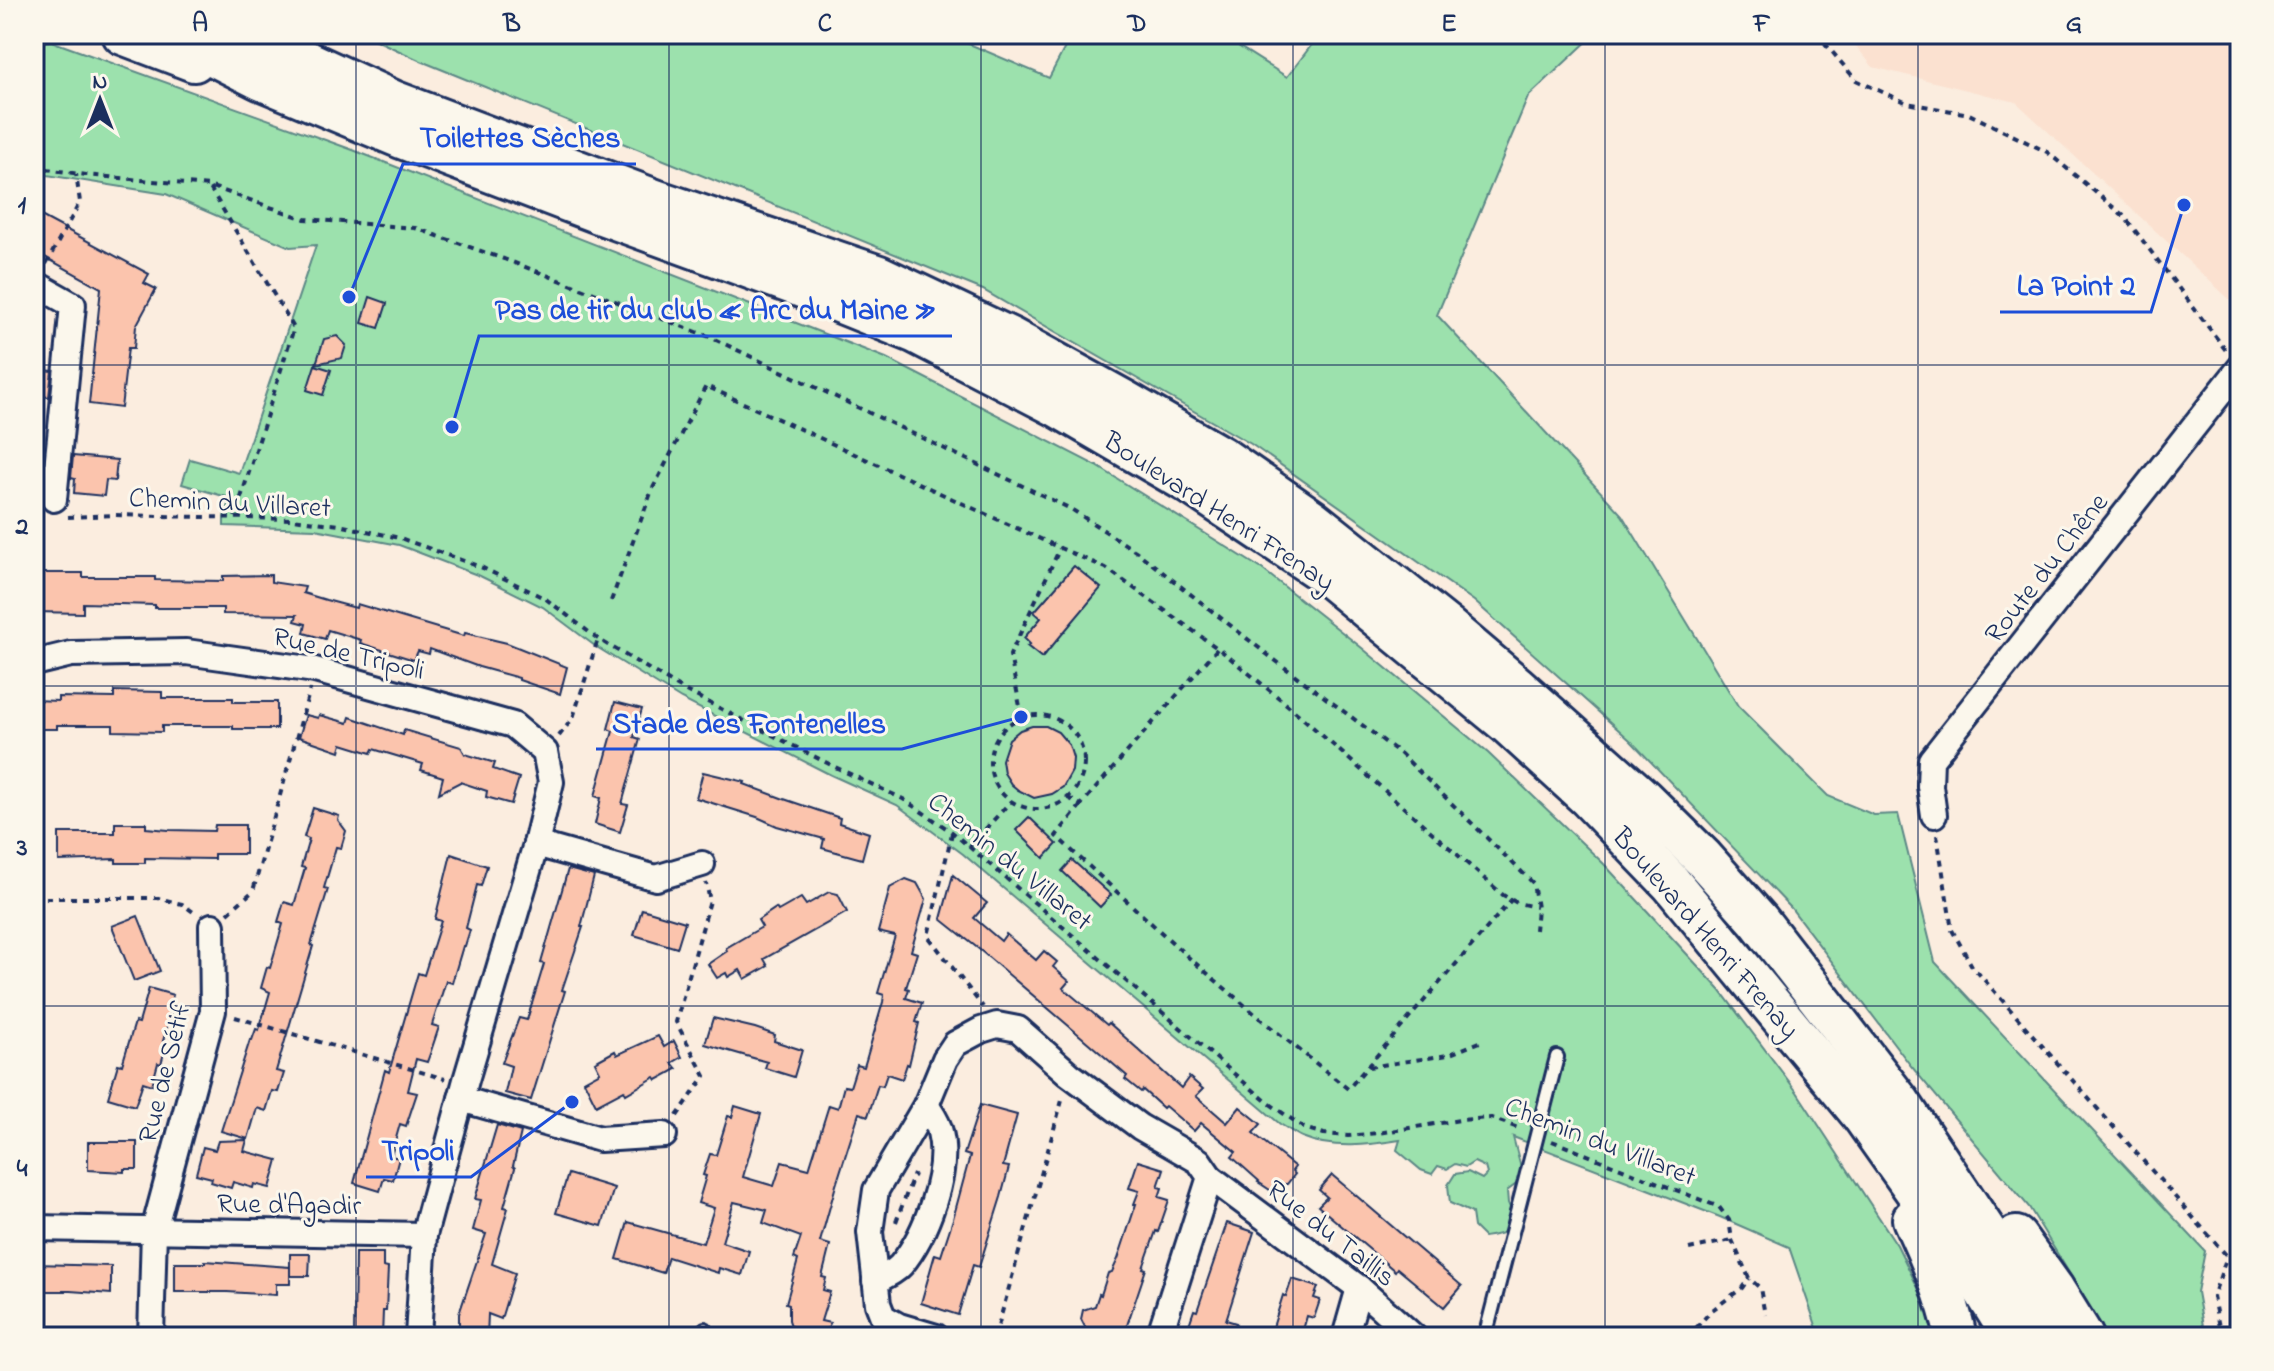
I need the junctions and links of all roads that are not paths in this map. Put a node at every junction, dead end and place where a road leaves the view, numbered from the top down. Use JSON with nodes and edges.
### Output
{"nodes":[{"id":1,"x":123,"y":34,"type":"edge"},
{"id":2,"x":171,"y":34,"type":"edge"},
{"id":3,"x":247,"y":34,"type":"edge"},
{"id":4,"x":292,"y":34,"type":"edge"},
{"id":5,"x":304,"y":98,"type":"junction"},
{"id":6,"x":393,"y":101,"type":"junction"},
{"id":7,"x":34,"y":283,"type":"edge"},
{"id":8,"x":2240,"y":368,"type":"edge"},
{"id":9,"x":60,"y":508,"type":"road end"},
{"id":10,"x":34,"y":663,"type":"edge"},
{"id":11,"x":1934,"y":815,"type":"road end"},
{"id":12,"x":536,"y":844,"type":"junction"},
{"id":13,"x":702,"y":864,"type":"road end"},
{"id":14,"x":212,"y":926,"type":"road end"},
{"id":15,"x":1557,"y":1057,"type":"dead end"},
{"id":16,"x":463,"y":1092,"type":"junction"},
{"id":17,"x":1900,"y":1103,"type":"junction"},
{"id":18,"x":926,"y":1105,"type":"junction"},
{"id":19,"x":1862,"y":1115,"type":"junction"},
{"id":20,"x":664,"y":1135,"type":"road end"},
{"id":21,"x":1210,"y":1177,"type":"junction"},
{"id":22,"x":34,"y":1228,"type":"edge"},
{"id":23,"x":154,"y":1230,"type":"junction"},
{"id":24,"x":424,"y":1235,"type":"junction"},
{"id":25,"x":875,"y":1281,"type":"junction"},
{"id":26,"x":1359,"y":1288,"type":"junction"},
{"id":27,"x":151,"y":1337,"type":"edge"},
{"id":28,"x":418,"y":1337,"type":"edge"},
{"id":29,"x":936,"y":1337,"type":"edge"},
{"id":30,"x":1159,"y":1337,"type":"edge"},
{"id":31,"x":1345,"y":1337,"type":"edge"},
{"id":32,"x":1414,"y":1337,"type":"edge"},
{"id":33,"x":1485,"y":1337,"type":"edge"},
{"id":34,"x":1956,"y":1337,"type":"edge"},
{"id":35,"x":2013,"y":1337,"type":"edge"},
{"id":36,"x":2047,"y":1337,"type":"edge"},
{"id":37,"x":2083,"y":1337,"type":"edge"}],
"edges":[{"from":1,"to":5,"type":"highway"},
{"from":2,"to":5,"type":"highway","name":"Boulevard Henri Frenay"},
{"from":3,"to":6,"type":"highway","name":"Boulevard Henri Frenay"},
{"from":4,"to":6,"type":"highway"},
{"from":5,"to":19,"type":"highway","name":"Boulevard Henri Frenay"},
{"from":6,"to":17,"type":"highway","name":"Boulevard Henri Frenay"},
{"from":7,"to":9,"type":"street"},
{"from":8,"to":11,"type":"street","name":"Route du Chêne"},
{"from":10,"to":12,"type":"street","name":"Rue de Tripoli"},
{"from":12,"to":13,"type":"street"},
{"from":12,"to":16,"type":"street"},
{"from":14,"to":23,"type":"street","name":"Rue de Sétif"},
{"from":15,"to":33,"type":"lane"},
{"from":16,"to":20,"type":"street"},
{"from":16,"to":24,"type":"street"},
{"from":17,"to":36,"type":"highway","name":"Boulevard Henri Frenay"},
{"from":17,"to":37,"type":"highway"},
{"from":18,"to":21,"type":"street","name":"Rue du Taillis"},
{"from":18,"to":25,"type":"street"},
{"from":18,"to":25,"type":"street"},
{"from":19,"to":34,"type":"highway"},
{"from":19,"to":35,"type":"highway","name":"Boulevard Henri Frenay"},
{"from":21,"to":26,"type":"street","name":"Rue du Taillis"},
{"from":21,"to":30,"type":"street"},
{"from":22,"to":23,"type":"street","name":"Rue d'Agadir"},
{"from":23,"to":24,"type":"street","name":"Rue d'Agadir"},
{"from":23,"to":27,"type":"street"},
{"from":24,"to":28,"type":"street"},
{"from":25,"to":29,"type":"street"},
{"from":26,"to":31,"type":"street"},
{"from":26,"to":32,"type":"street","name":"Rue du Taillis"}]}
